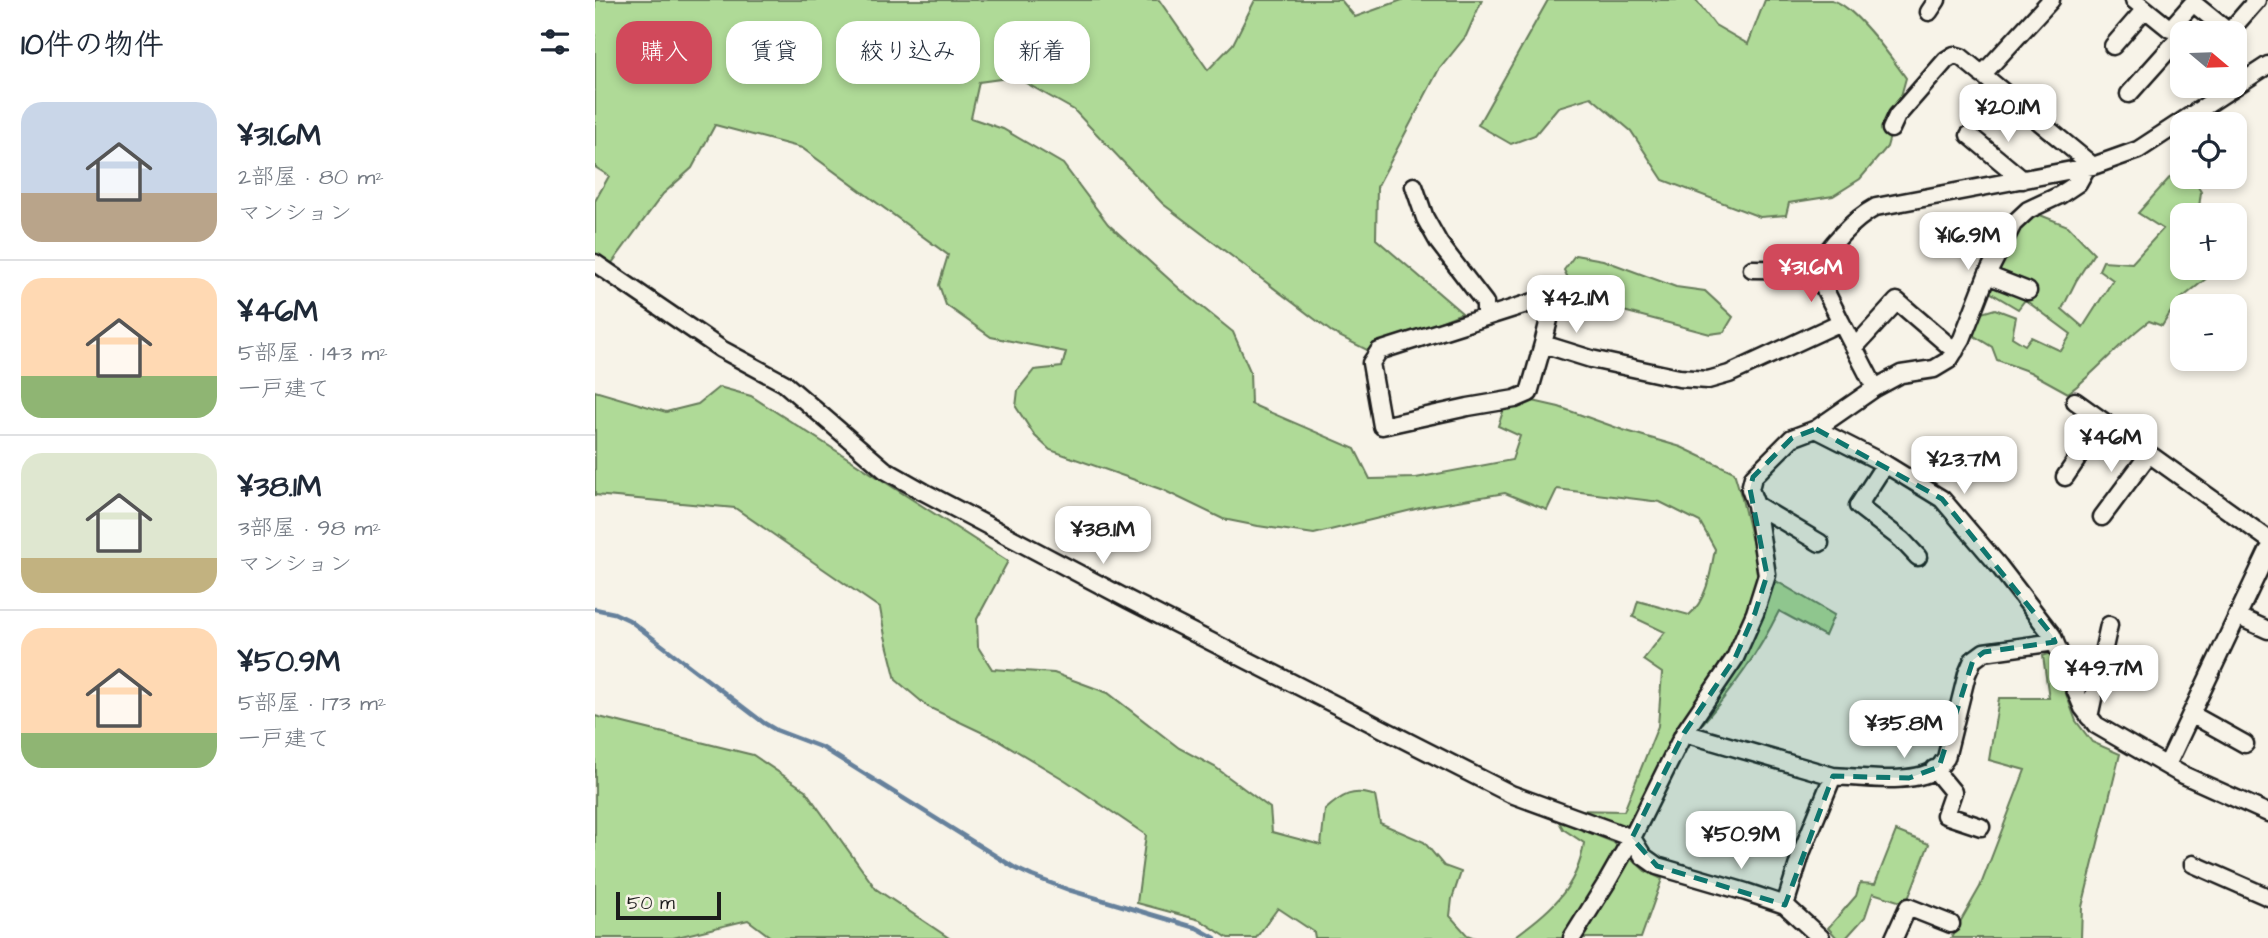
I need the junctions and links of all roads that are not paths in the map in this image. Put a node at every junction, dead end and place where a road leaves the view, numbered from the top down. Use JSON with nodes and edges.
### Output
{"nodes":[{"id":1,"x":2051,"y":0,"type":"edge"},
{"id":2,"x":2257,"y":0,"type":"edge"},
{"id":3,"x":2140,"y":4,"type":"edge"},
{"id":4,"x":2184,"y":21,"type":"edge"},
{"id":5,"x":2215,"y":21,"type":"edge"},
{"id":6,"x":2239,"y":21,"type":"edge"},
{"id":7,"x":2170,"y":29,"type":"edge"},
{"id":8,"x":2170,"y":44,"type":"edge"},
{"id":9,"x":2113,"y":47,"type":"dead end"},
{"id":10,"x":2268,"y":65,"type":"edge"},
{"id":11,"x":1982,"y":75,"type":"junction"},
{"id":12,"x":2247,"y":77,"type":"edge"},
{"id":13,"x":2129,"y":94,"type":"dead end"},
{"id":14,"x":2215,"y":98,"type":"edge"},
{"id":15,"x":1891,"y":129,"type":"dead end"},
{"id":16,"x":1969,"y":135,"type":"dead end"},
{"id":17,"x":2090,"y":167,"type":"junction"},
{"id":18,"x":2023,"y":180,"type":"junction"},
{"id":19,"x":1414,"y":186,"type":"dead end"},
{"id":20,"x":595,"y":263,"type":"edge"},
{"id":21,"x":1752,"y":269,"type":"dead end"},
{"id":22,"x":1815,"y":270,"type":"junction"},
{"id":23,"x":1987,"y":275,"type":"junction"},
{"id":24,"x":2028,"y":291,"type":"dead end"},
{"id":25,"x":1485,"y":317,"type":"junction"},
{"id":26,"x":1841,"y":321,"type":"junction"},
{"id":27,"x":1543,"y":344,"type":"junction"},
{"id":28,"x":1854,"y":348,"type":"junction"},
{"id":29,"x":1955,"y":351,"type":"junction"},
{"id":30,"x":1875,"y":388,"type":"junction"},
{"id":31,"x":2075,"y":401,"type":"dead end"},
{"id":32,"x":2103,"y":421,"type":"junction"},
{"id":33,"x":1816,"y":429,"type":"junction"},
{"id":34,"x":2149,"y":454,"type":"junction"},
{"id":35,"x":1885,"y":464,"type":"junction"},
{"id":36,"x":2065,"y":477,"type":"dead end"},
{"id":37,"x":1756,"y":505,"type":"junction"},
{"id":38,"x":2102,"y":517,"type":"dead end"},
{"id":39,"x":2268,"y":539,"type":"edge"},
{"id":40,"x":1820,"y":543,"type":"dead end"},
{"id":41,"x":2268,"y":551,"type":"edge"},
{"id":42,"x":1918,"y":557,"type":"dead end"},
{"id":43,"x":2237,"y":616,"type":"junction"},
{"id":44,"x":2109,"y":625,"type":"dead end"},
{"id":45,"x":2268,"y":630,"type":"edge"},
{"id":46,"x":2055,"y":642,"type":"junction"},
{"id":47,"x":2191,"y":714,"type":"junction"},
{"id":48,"x":2089,"y":717,"type":"junction"},
{"id":49,"x":1684,"y":733,"type":"junction"},
{"id":50,"x":2245,"y":744,"type":"dead end"},
{"id":51,"x":2167,"y":765,"type":"junction"},
{"id":52,"x":1934,"y":769,"type":"junction"},
{"id":53,"x":1833,"y":776,"type":"junction"},
{"id":54,"x":2268,"y":813,"type":"edge"},
{"id":55,"x":1981,"y":827,"type":"dead end"},
{"id":56,"x":1632,"y":838,"type":"junction"},
{"id":57,"x":2193,"y":864,"type":"dead end"},
{"id":58,"x":2268,"y":897,"type":"edge"},
{"id":59,"x":1785,"y":905,"type":"junction"},
{"id":60,"x":1951,"y":924,"type":"dead end"},
{"id":61,"x":1572,"y":938,"type":"edge"},
{"id":62,"x":1821,"y":938,"type":"edge"},
{"id":63,"x":1894,"y":938,"type":"edge"}],
"edges":[{"from":1,"to":11,"type":"street"},
{"from":2,"to":6,"type":"street"},
{"from":3,"to":7,"type":"street"},
{"from":3,"to":9,"type":"street"},
{"from":4,"to":5,"type":"street"},
{"from":8,"to":13,"type":"street"},
{"from":10,"to":12,"type":"street"},
{"from":11,"to":15,"type":"street"},
{"from":11,"to":17,"type":"street"},
{"from":14,"to":17,"type":"street"},
{"from":16,"to":18,"type":"street"},
{"from":17,"to":18,"type":"street"},
{"from":17,"to":23,"type":"street"},
{"from":18,"to":22,"type":"street"},
{"from":19,"to":25,"type":"street"},
{"from":20,"to":56,"type":"street"},
{"from":21,"to":22,"type":"street"},
{"from":22,"to":26,"type":"street"},
{"from":23,"to":24,"type":"street"},
{"from":23,"to":29,"type":"street"},
{"from":25,"to":27,"type":"street"},
{"from":25,"to":27,"type":"street"},
{"from":26,"to":27,"type":"street"},
{"from":26,"to":28,"type":"street"},
{"from":28,"to":29,"type":"street"},
{"from":28,"to":30,"type":"street"},
{"from":29,"to":30,"type":"street"},
{"from":30,"to":33,"type":"street"},
{"from":31,"to":32,"type":"street"},
{"from":32,"to":34,"type":"street"},
{"from":32,"to":36,"type":"street"},
{"from":33,"to":35,"type":"street"},
{"from":33,"to":37,"type":"street"},
{"from":34,"to":38,"type":"street"},
{"from":34,"to":39,"type":"street"},
{"from":35,"to":42,"type":"street"},
{"from":35,"to":46,"type":"street"},
{"from":37,"to":40,"type":"street"},
{"from":37,"to":49,"type":"street"},
{"from":41,"to":43,"type":"street"},
{"from":43,"to":45,"type":"street"},
{"from":43,"to":47,"type":"street"},
{"from":44,"to":48,"type":"street"},
{"from":46,"to":48,"type":"street"},
{"from":46,"to":52,"type":"street"},
{"from":47,"to":50,"type":"street"},
{"from":47,"to":51,"type":"street"},
{"from":48,"to":51,"type":"street"},
{"from":49,"to":53,"type":"street"},
{"from":49,"to":56,"type":"street"},
{"from":51,"to":54,"type":"street"},
{"from":52,"to":53,"type":"street"},
{"from":52,"to":55,"type":"street"},
{"from":53,"to":59,"type":"street"},
{"from":56,"to":59,"type":"street"},
{"from":56,"to":61,"type":"street"},
{"from":57,"to":58,"type":"street"},
{"from":59,"to":62,"type":"street"},
{"from":60,"to":63,"type":"street"}]}
